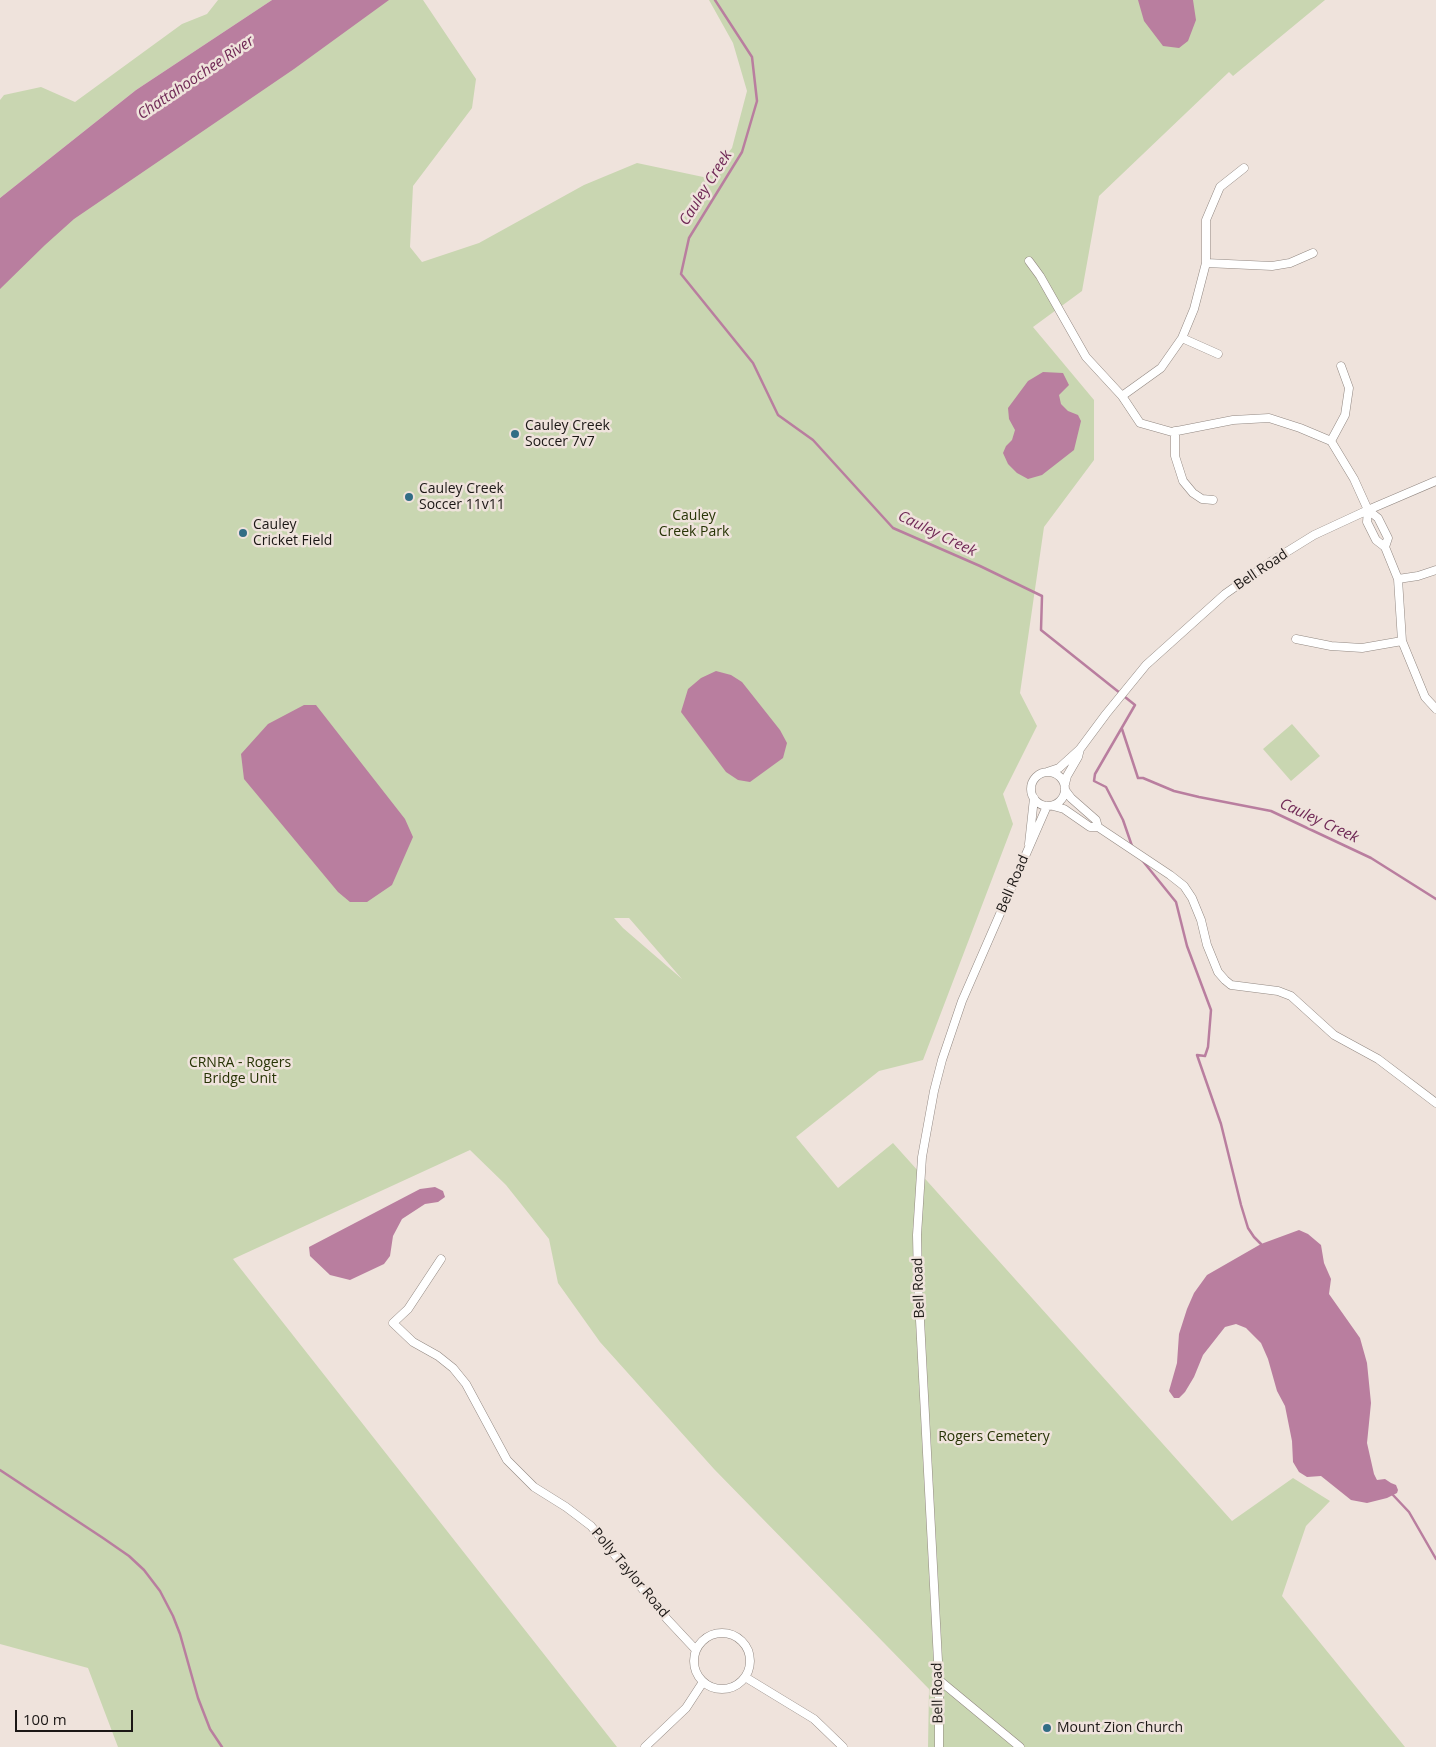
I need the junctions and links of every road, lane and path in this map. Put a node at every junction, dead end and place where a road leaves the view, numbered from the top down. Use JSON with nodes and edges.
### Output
{"nodes":[{"id":1,"x":1244,"y":168,"type":"dead end"},
{"id":2,"x":1313,"y":253,"type":"dead end"},
{"id":3,"x":1029,"y":261,"type":"dead end"},
{"id":4,"x":1206,"y":263,"type":"junction"},
{"id":5,"x":1182,"y":338,"type":"junction"},
{"id":6,"x":1218,"y":354,"type":"dead end"},
{"id":7,"x":1341,"y":366,"type":"dead end"},
{"id":8,"x":1122,"y":396,"type":"junction"},
{"id":9,"x":1176,"y":431,"type":"junction"},
{"id":10,"x":1331,"y":441,"type":"junction"},
{"id":11,"x":1436,"y":481,"type":"edge"},
{"id":12,"x":1213,"y":500,"type":"dead end"},
{"id":13,"x":1368,"y":510,"type":"junction"},
{"id":14,"x":1386,"y":547,"type":"junction"},
{"id":15,"x":1436,"y":570,"type":"edge"},
{"id":16,"x":1398,"y":579,"type":"junction"},
{"id":17,"x":1296,"y":639,"type":"dead end"},
{"id":18,"x":1402,"y":641,"type":"junction"},
{"id":19,"x":1436,"y":709,"type":"edge"},
{"id":20,"x":1080,"y":748,"type":"junction"},
{"id":21,"x":1047,"y":772,"type":"junction"},
{"id":22,"x":1065,"y":787,"type":"junction"},
{"id":23,"x":1034,"y":798,"type":"junction"},
{"id":24,"x":1050,"y":806,"type":"junction"},
{"id":25,"x":1098,"y":828,"type":"junction"},
{"id":26,"x":1028,"y":848,"type":"junction"},
{"id":27,"x":1436,"y":1102,"type":"edge"},
{"id":28,"x":441,"y":1259,"type":"dead end"},
{"id":29,"x":696,"y":1650,"type":"junction"},
{"id":30,"x":745,"y":1677,"type":"junction"},
{"id":31,"x":939,"y":1680,"type":"junction"},
{"id":32,"x":703,"y":1682,"type":"junction"},
{"id":33,"x":645,"y":1747,"type":"edge"},
{"id":34,"x":843,"y":1747,"type":"edge"},
{"id":35,"x":939,"y":1747,"type":"edge"},
{"id":36,"x":1020,"y":1747,"type":"edge"}],
"edges":[{"from":1,"to":4,"type":"street"},
{"from":2,"to":4,"type":"street"},
{"from":3,"to":8,"type":"street"},
{"from":4,"to":5,"type":"street"},
{"from":5,"to":6,"type":"street"},
{"from":5,"to":8,"type":"street"},
{"from":7,"to":10,"type":"street"},
{"from":8,"to":9,"type":"street"},
{"from":9,"to":10,"type":"street"},
{"from":9,"to":12,"type":"street"},
{"from":10,"to":13,"type":"street"},
{"from":11,"to":13,"type":"street","name":"Bell Road"},
{"from":13,"to":14,"type":"street"},
{"from":13,"to":14,"type":"street"},
{"from":13,"to":20,"type":"street","name":"Bell Road"},
{"from":14,"to":16,"type":"street"},
{"from":15,"to":16,"type":"street"},
{"from":16,"to":18,"type":"street"},
{"from":17,"to":18,"type":"street"},
{"from":18,"to":19,"type":"street"},
{"from":20,"to":21,"type":"street","name":"Bell Road"},
{"from":20,"to":22,"type":"street","name":"Bell Road"},
{"from":21,"to":22,"type":"street"},
{"from":21,"to":23,"type":"street","name":"Bell Road"},
{"from":22,"to":24,"type":"street","name":"Bell Road"},
{"from":22,"to":25,"type":"street"},
{"from":23,"to":24,"type":"street"},
{"from":23,"to":26,"type":"street","name":"Bell Road"},
{"from":24,"to":25,"type":"street"},
{"from":24,"to":26,"type":"street","name":"Bell Road"},
{"from":25,"to":27,"type":"street"},
{"from":26,"to":31,"type":"street","name":"Bell Road"},
{"from":28,"to":29,"type":"street","name":"Polly Taylor Road"},
{"from":29,"to":30,"type":"street"},
{"from":29,"to":32,"type":"street"},
{"from":30,"to":32,"type":"street"},
{"from":30,"to":34,"type":"street"},
{"from":31,"to":35,"type":"street","name":"Bell Road"},
{"from":31,"to":36,"type":"street"},
{"from":32,"to":33,"type":"street"}]}
